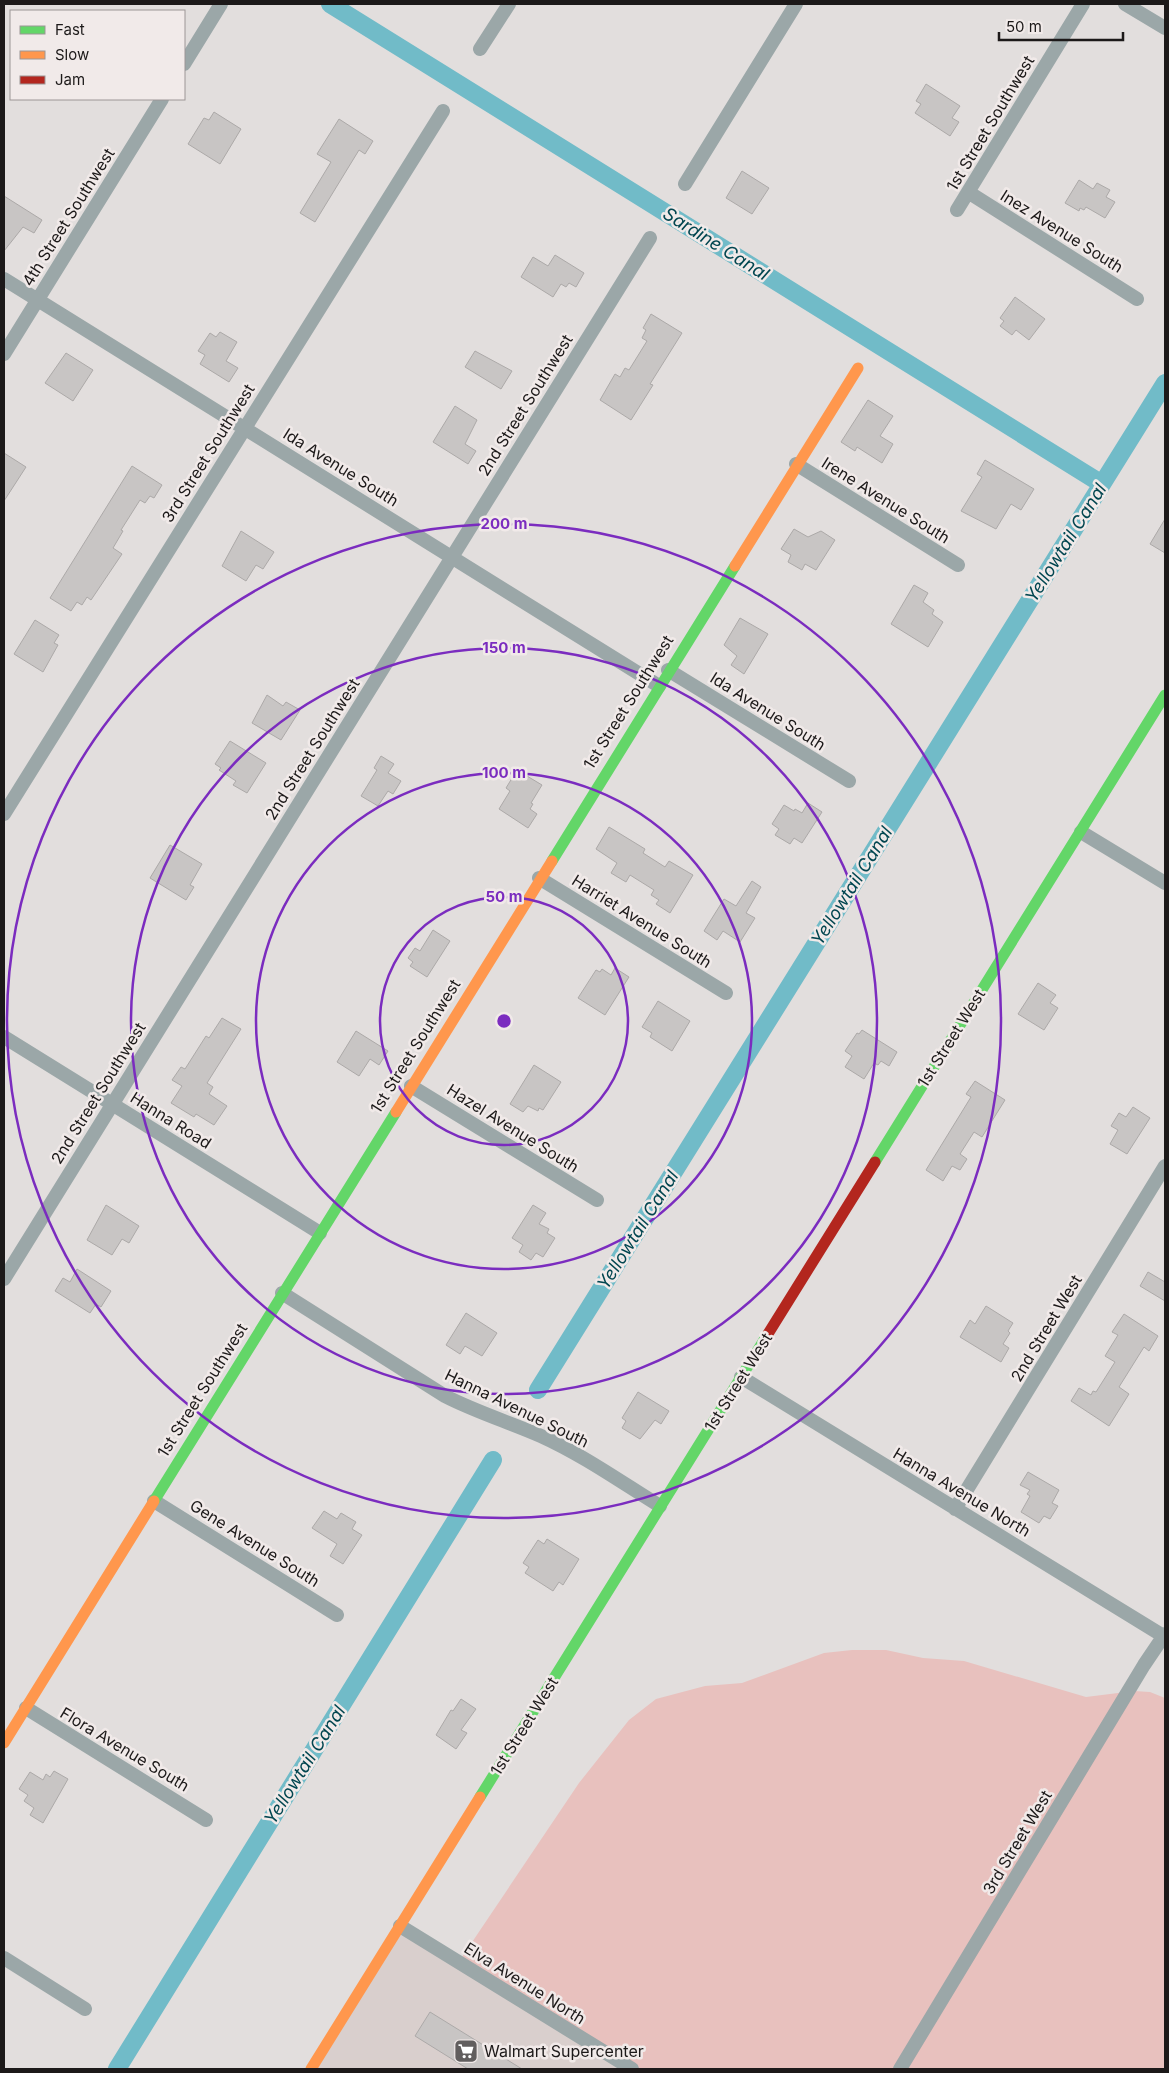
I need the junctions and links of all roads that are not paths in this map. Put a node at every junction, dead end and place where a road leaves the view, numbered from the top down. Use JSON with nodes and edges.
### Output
{"nodes":[{"id":1,"x":221,"y":4,"type":"edge"},
{"id":2,"x":508,"y":4,"type":"edge"},
{"id":3,"x":796,"y":4,"type":"edge"},
{"id":4,"x":1083,"y":4,"type":"edge"},
{"id":5,"x":1125,"y":4,"type":"edge"},
{"id":6,"x":1165,"y":28,"type":"edge"},
{"id":7,"x":480,"y":50,"type":"dead end"},
{"id":8,"x":185,"y":62,"type":"edge"},
{"id":9,"x":161,"y":100,"type":"edge"},
{"id":10,"x":443,"y":111,"type":"dead end"},
{"id":11,"x":685,"y":184,"type":"dead end"},
{"id":12,"x":968,"y":192,"type":"junction"},
{"id":13,"x":958,"y":210,"type":"dead end"},
{"id":14,"x":650,"y":238,"type":"dead end"},
{"id":15,"x":4,"y":279,"type":"edge"},
{"id":16,"x":1137,"y":299,"type":"dead end"},
{"id":17,"x":38,"y":300,"type":"junction"},
{"id":18,"x":4,"y":354,"type":"edge"},
{"id":19,"x":858,"y":368,"type":"dead end"},
{"id":20,"x":244,"y":428,"type":"junction"},
{"id":21,"x":796,"y":464,"type":"junction"},
{"id":22,"x":451,"y":556,"type":"junction"},
{"id":23,"x":958,"y":565,"type":"dead end"},
{"id":24,"x":668,"y":670,"type":"junction"},
{"id":25,"x":659,"y":686,"type":"junction"},
{"id":26,"x":1165,"y":696,"type":"edge"},
{"id":27,"x":849,"y":781,"type":"dead end"},
{"id":28,"x":4,"y":814,"type":"edge"},
{"id":29,"x":1081,"y":832,"type":"junction"},
{"id":30,"x":539,"y":878,"type":"junction"},
{"id":31,"x":1165,"y":883,"type":"edge"},
{"id":32,"x":726,"y":993,"type":"dead end"},
{"id":33,"x":4,"y":1037,"type":"edge"},
{"id":34,"x":411,"y":1086,"type":"junction"},
{"id":35,"x":112,"y":1104,"type":"junction"},
{"id":36,"x":1165,"y":1166,"type":"edge"},
{"id":37,"x":597,"y":1200,"type":"dead end"},
{"id":38,"x":320,"y":1233,"type":"junction"},
{"id":39,"x":4,"y":1279,"type":"edge"},
{"id":40,"x":282,"y":1293,"type":"junction"},
{"id":41,"x":741,"y":1377,"type":"junction"},
{"id":42,"x":154,"y":1501,"type":"junction"},
{"id":43,"x":660,"y":1506,"type":"junction"},
{"id":44,"x":955,"y":1509,"type":"junction"},
{"id":45,"x":337,"y":1615,"type":"dead end"},
{"id":46,"x":1165,"y":1636,"type":"edge"},
{"id":47,"x":26,"y":1708,"type":"junction"},
{"id":48,"x":4,"y":1744,"type":"edge"},
{"id":49,"x":206,"y":1820,"type":"dead end"},
{"id":50,"x":400,"y":1926,"type":"junction"},
{"id":51,"x":4,"y":1958,"type":"edge"},
{"id":52,"x":85,"y":2008,"type":"dead end"},
{"id":53,"x":311,"y":2069,"type":"edge"},
{"id":54,"x":632,"y":2069,"type":"edge"},
{"id":55,"x":900,"y":2069,"type":"edge"}],
"edges":[{"from":1,"to":8,"type":"street"},
{"from":2,"to":7,"type":"street"},
{"from":3,"to":11,"type":"street"},
{"from":4,"to":12,"type":"street","name":"1st Street Southwest"},
{"from":5,"to":6,"type":"street"},
{"from":9,"to":17,"type":"street","name":"4th Street Southwest"},
{"from":10,"to":20,"type":"street","name":"3rd Street Southwest"},
{"from":12,"to":13,"type":"street","name":"1st Street Southwest"},
{"from":12,"to":16,"type":"street","name":"Inez Avenue South"},
{"from":14,"to":22,"type":"street","name":"2nd Street Southwest"},
{"from":15,"to":17,"type":"street","name":"Ida Avenue South"},
{"from":17,"to":18,"type":"street","name":"4th Street Southwest"},
{"from":17,"to":20,"type":"street","name":"Ida Avenue South"},
{"from":19,"to":21,"type":"street","name":"1st Street Southwest"},
{"from":20,"to":22,"type":"street","name":"Ida Avenue South"},
{"from":20,"to":28,"type":"street","name":"3rd Street Southwest"},
{"from":21,"to":23,"type":"street","name":"Irene Avenue South"},
{"from":21,"to":24,"type":"street","name":"1st Street Southwest"},
{"from":22,"to":25,"type":"street","name":"Ida Avenue South"},
{"from":22,"to":35,"type":"street","name":"2nd Street Southwest"},
{"from":24,"to":25,"type":"street","name":"1st Street Southwest"},
{"from":24,"to":27,"type":"street","name":"Ida Avenue South"},
{"from":25,"to":30,"type":"street","name":"1st Street Southwest"},
{"from":26,"to":29,"type":"street","name":"1st Street West"},
{"from":29,"to":31,"type":"street"},
{"from":29,"to":41,"type":"street","name":"1st Street West"},
{"from":30,"to":32,"type":"street","name":"Harriet Avenue South"},
{"from":30,"to":34,"type":"street","name":"1st Street Southwest"},
{"from":33,"to":35,"type":"street","name":"Hanna Road"},
{"from":34,"to":37,"type":"street","name":"Hazel Avenue South"},
{"from":34,"to":38,"type":"street","name":"1st Street Southwest"},
{"from":35,"to":38,"type":"street","name":"Hanna Road"},
{"from":35,"to":39,"type":"street","name":"2nd Street Southwest"},
{"from":36,"to":44,"type":"street","name":"2nd Street West"},
{"from":38,"to":40,"type":"street","name":"1st Street Southwest"},
{"from":40,"to":42,"type":"street","name":"1st Street Southwest"},
{"from":40,"to":43,"type":"street","name":"Hanna Avenue South"},
{"from":41,"to":43,"type":"street","name":"1st Street West"},
{"from":41,"to":44,"type":"street","name":"Hanna Avenue North"},
{"from":42,"to":45,"type":"street","name":"Gene Avenue South"},
{"from":42,"to":47,"type":"street","name":"1st Street Southwest"},
{"from":43,"to":50,"type":"street","name":"1st Street West"},
{"from":44,"to":46,"type":"street","name":"Hanna Avenue North"},
{"from":46,"to":55,"type":"street","name":"3rd Street West"},
{"from":47,"to":48,"type":"street","name":"1st Street Southwest"},
{"from":47,"to":49,"type":"street","name":"Flora Avenue South"},
{"from":50,"to":53,"type":"street","name":"1st Street West"},
{"from":50,"to":54,"type":"street","name":"Elva Avenue North"},
{"from":51,"to":52,"type":"street"}]}
